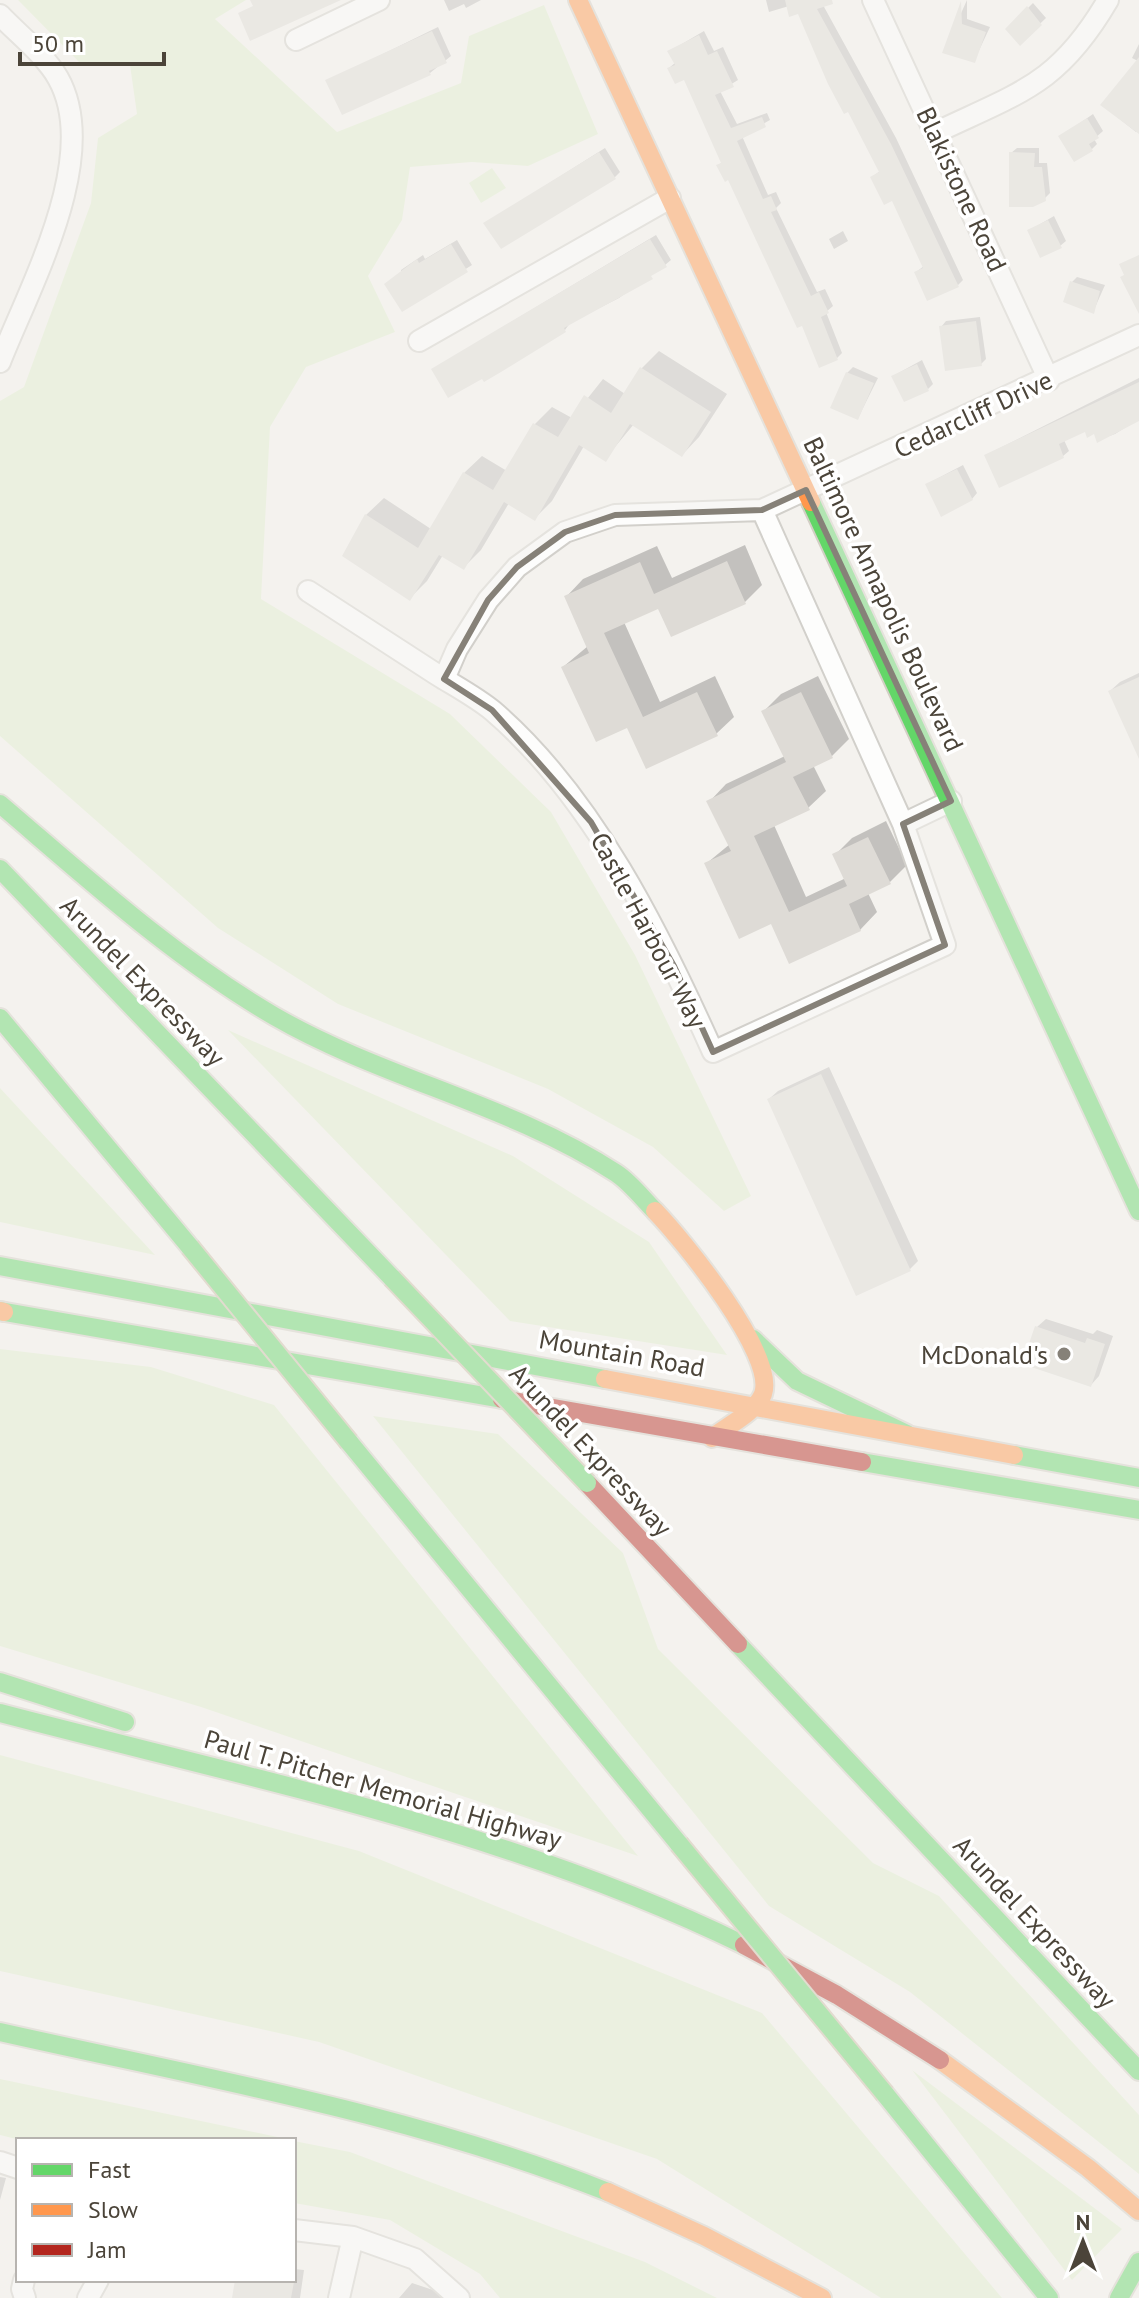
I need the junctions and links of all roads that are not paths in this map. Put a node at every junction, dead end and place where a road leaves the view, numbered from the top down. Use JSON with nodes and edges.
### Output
{"nodes":[{"id":1,"x":379,"y":0,"type":"edge"},
{"id":2,"x":578,"y":0,"type":"edge"},
{"id":3,"x":873,"y":0,"type":"edge"},
{"id":4,"x":1108,"y":0,"type":"edge"},
{"id":5,"x":0,"y":15,"type":"edge"},
{"id":6,"x":296,"y":40,"type":"dead end"},
{"id":7,"x":937,"y":132,"type":"junction"},
{"id":8,"x":670,"y":198,"type":"junction"},
{"id":9,"x":1139,"y":335,"type":"edge"},
{"id":10,"x":419,"y":341,"type":"dead end"},
{"id":11,"x":0,"y":362,"type":"edge"},
{"id":12,"x":1049,"y":380,"type":"junction"},
{"id":13,"x":806,"y":490,"type":"junction"},
{"id":14,"x":762,"y":510,"type":"junction"},
{"id":15,"x":308,"y":591,"type":"dead end"},
{"id":16,"x":444,"y":679,"type":"junction"},
{"id":17,"x":951,"y":801,"type":"junction"},
{"id":18,"x":0,"y":804,"type":"edge"},
{"id":19,"x":903,"y":824,"type":"junction"},
{"id":20,"x":0,"y":869,"type":"edge"},
{"id":21,"x":0,"y":1018,"type":"edge"},
{"id":22,"x":1139,"y":1211,"type":"edge"},
{"id":23,"x":0,"y":1266,"type":"edge"},
{"id":24,"x":1,"y":1311,"type":"edge"},
{"id":25,"x":747,"y":1333,"type":"junction"},
{"id":26,"x":757,"y":1404,"type":"junction"},
{"id":27,"x":907,"y":1434,"type":"junction"},
{"id":28,"x":712,"y":1438,"type":"junction"},
{"id":29,"x":1139,"y":1462,"type":"edge"},
{"id":30,"x":1078,"y":1467,"type":"junction"},
{"id":31,"x":1139,"y":1478,"type":"edge"},
{"id":32,"x":1139,"y":1510,"type":"edge"},
{"id":33,"x":0,"y":1682,"type":"edge"},
{"id":34,"x":0,"y":1713,"type":"edge"},
{"id":35,"x":356,"y":1805,"type":"junction"},
{"id":36,"x":0,"y":2032,"type":"edge"},
{"id":37,"x":1139,"y":2071,"type":"edge"},
{"id":38,"x":1139,"y":2211,"type":"edge"},
{"id":39,"x":296,"y":2230,"type":"edge"},
{"id":40,"x":353,"y":2237,"type":"junction"},
{"id":41,"x":1139,"y":2262,"type":"edge"},
{"id":42,"x":1045,"y":2293,"type":"edge"},
{"id":43,"x":339,"y":2298,"type":"edge"},
{"id":44,"x":459,"y":2298,"type":"edge"},
{"id":45,"x":822,"y":2298,"type":"edge"},
{"id":46,"x":1119,"y":2298,"type":"edge"}],
"edges":[{"from":1,"to":6,"type":"street"},
{"from":2,"to":8,"type":"main road","name":"Baltimore Annapolis Boulevard"},
{"from":3,"to":7,"type":"street","name":"Blakistone Road"},
{"from":4,"to":7,"type":"street"},
{"from":5,"to":11,"type":"street"},
{"from":7,"to":12,"type":"street","name":"Blakistone Road"},
{"from":8,"to":10,"type":"street"},
{"from":8,"to":13,"type":"main road","name":"Baltimore Annapolis Boulevard"},
{"from":9,"to":12,"type":"street","name":"Cedarcliff Drive"},
{"from":12,"to":13,"type":"street","name":"Cedarcliff Drive"},
{"from":13,"to":14,"type":"street"},
{"from":13,"to":17,"type":"main road","name":"Baltimore Annapolis Boulevard"},
{"from":14,"to":16,"type":"street"},
{"from":14,"to":19,"type":"street","name":"Castle Harbour Way"},
{"from":15,"to":16,"type":"street","name":"Castle Harbour Way"},
{"from":16,"to":19,"type":"street","name":"Castle Harbour Way"},
{"from":17,"to":19,"type":"street"},
{"from":17,"to":22,"type":"main road","name":"Baltimore Annapolis Boulevard"},
{"from":18,"to":25,"type":"main road"},
{"from":20,"to":37,"type":"main road","name":"Arundel Expressway","bridge":true},
{"from":21,"to":42,"type":"main road","bridge":true},
{"from":23,"to":26,"type":"main road","name":"Mountain Road"},
{"from":24,"to":28,"type":"main road"},
{"from":25,"to":26,"type":"main road"},
{"from":25,"to":27,"type":"main road"},
{"from":26,"to":27,"type":"main road","name":"Mountain Road"},
{"from":26,"to":28,"type":"main road"},
{"from":27,"to":30,"type":"main road","name":"Mountain Road"},
{"from":28,"to":32,"type":"main road"},
{"from":29,"to":30,"type":"main road"},
{"from":30,"to":31,"type":"main road","name":"Mountain Road"},
{"from":33,"to":35,"type":"main road"},
{"from":34,"to":35,"type":"main road","name":"Paul T. Pitcher Memorial Highway"},
{"from":35,"to":38,"type":"main road","name":"Paul T. Pitcher Memorial Highway"},
{"from":36,"to":45,"type":"main road"},
{"from":39,"to":40,"type":"street"},
{"from":40,"to":43,"type":"street"},
{"from":40,"to":44,"type":"street"},
{"from":41,"to":46,"type":"main road"}]}
